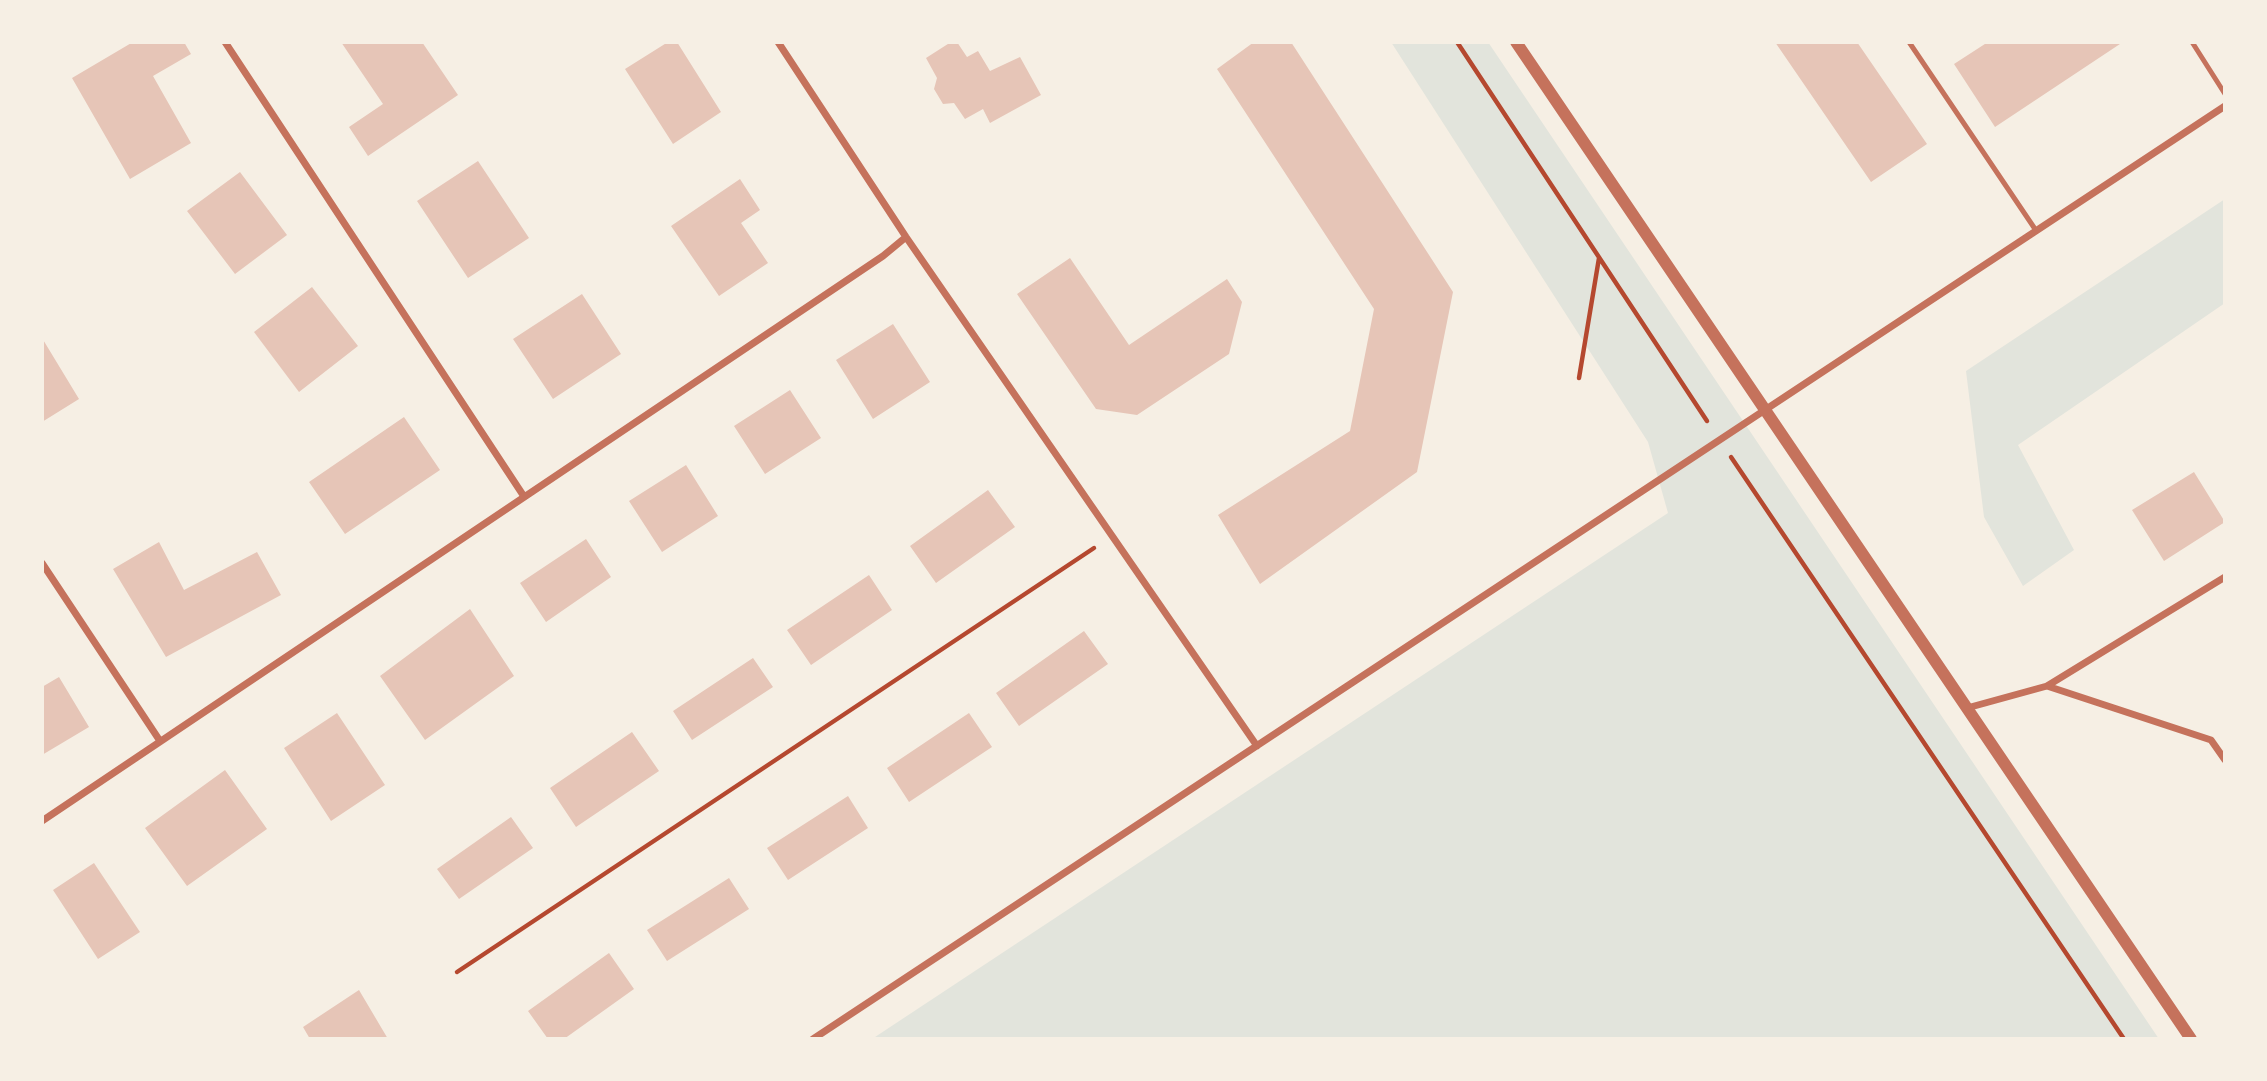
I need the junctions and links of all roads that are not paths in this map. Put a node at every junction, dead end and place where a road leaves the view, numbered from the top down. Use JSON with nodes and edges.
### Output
{"nodes":[{"id":1,"x":225,"y":42,"type":"edge"},
{"id":2,"x":778,"y":42,"type":"edge"},
{"id":3,"x":1516,"y":42,"type":"edge"},
{"id":4,"x":1909,"y":42,"type":"edge"},
{"id":5,"x":2192,"y":42,"type":"edge"},
{"id":6,"x":2225,"y":94,"type":"edge"},
{"id":7,"x":2225,"y":106,"type":"edge"},
{"id":8,"x":2035,"y":229,"type":"junction"},
{"id":9,"x":906,"y":237,"type":"junction"},
{"id":10,"x":1764,"y":411,"type":"junction"},
{"id":11,"x":523,"y":495,"type":"junction"},
{"id":12,"x":42,"y":563,"type":"edge"},
{"id":13,"x":2225,"y":578,"type":"edge"},
{"id":14,"x":2047,"y":686,"type":"junction"},
{"id":15,"x":1967,"y":708,"type":"junction"},
{"id":16,"x":160,"y":741,"type":"junction"},
{"id":17,"x":1257,"y":746,"type":"junction"},
{"id":18,"x":2225,"y":760,"type":"edge"},
{"id":19,"x":42,"y":821,"type":"edge"},
{"id":20,"x":813,"y":1039,"type":"edge"},
{"id":21,"x":2191,"y":1039,"type":"edge"}],
"edges":[{"from":1,"to":11,"type":"street"},
{"from":2,"to":9,"type":"street"},
{"from":3,"to":10,"type":"street"},
{"from":4,"to":8,"type":"lane"},
{"from":5,"to":6,"type":"lane"},
{"from":7,"to":8,"type":"street"},
{"from":8,"to":10,"type":"street"},
{"from":9,"to":11,"type":"street"},
{"from":9,"to":17,"type":"street"},
{"from":10,"to":15,"type":"street"},
{"from":10,"to":17,"type":"street"},
{"from":11,"to":16,"type":"street"},
{"from":12,"to":16,"type":"street"},
{"from":13,"to":14,"type":"street"},
{"from":14,"to":15,"type":"street"},
{"from":14,"to":18,"type":"street"},
{"from":15,"to":21,"type":"street"},
{"from":16,"to":19,"type":"street"},
{"from":17,"to":20,"type":"street"}]}
